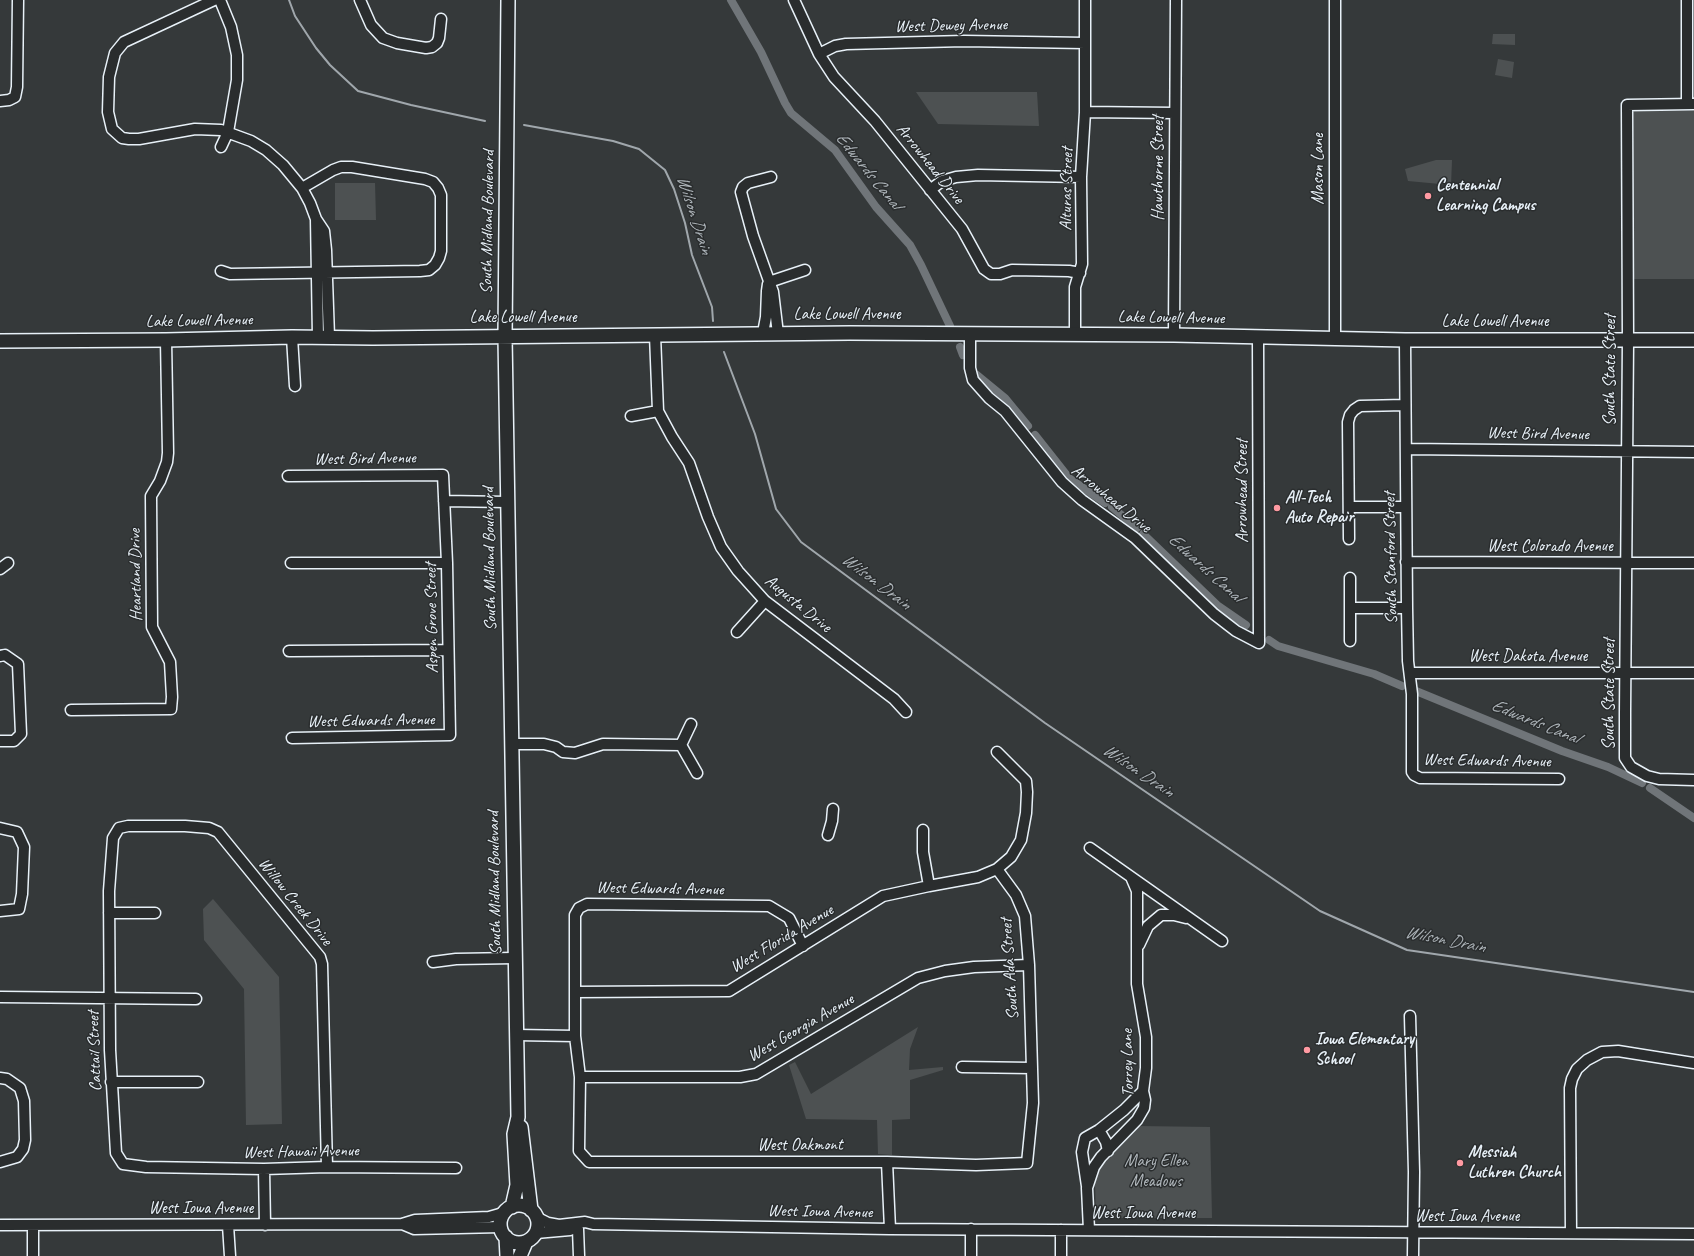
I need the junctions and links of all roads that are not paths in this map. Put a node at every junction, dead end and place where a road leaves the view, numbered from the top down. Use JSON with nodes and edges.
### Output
{"nodes":[{"id":1,"x":18,"y":0,"type":"edge"},
{"id":2,"x":214,"y":0,"type":"edge"},
{"id":3,"x":220,"y":0,"type":"edge"},
{"id":4,"x":360,"y":0,"type":"edge"},
{"id":5,"x":508,"y":0,"type":"edge"},
{"id":6,"x":794,"y":0,"type":"edge"},
{"id":7,"x":1085,"y":0,"type":"edge"},
{"id":8,"x":1176,"y":0,"type":"edge"},
{"id":9,"x":1336,"y":0,"type":"edge"},
{"id":10,"x":1687,"y":0,"type":"edge"},
{"id":11,"x":440,"y":19,"type":"dead end"},
{"id":12,"x":1085,"y":43,"type":"junction"},
{"id":13,"x":819,"y":54,"type":"junction"},
{"id":14,"x":0,"y":101,"type":"edge"},
{"id":15,"x":1690,"y":104,"type":"edge"},
{"id":16,"x":1085,"y":112,"type":"junction"},
{"id":17,"x":1175,"y":113,"type":"junction"},
{"id":18,"x":228,"y":132,"type":"junction"},
{"id":19,"x":221,"y":147,"type":"dead end"},
{"id":20,"x":771,"y":177,"type":"dead end"},
{"id":21,"x":1082,"y":177,"type":"junction"},
{"id":22,"x":302,"y":188,"type":"junction"},
{"id":23,"x":930,"y":190,"type":"junction"},
{"id":24,"x":805,"y":270,"type":"dead end"},
{"id":25,"x":221,"y":271,"type":"dead end"},
{"id":26,"x":322,"y":272,"type":"junction"},
{"id":27,"x":1080,"y":273,"type":"junction"},
{"id":28,"x":769,"y":282,"type":"junction"},
{"id":29,"x":763,"y":333,"type":"junction"},
{"id":30,"x":778,"y":334,"type":"junction"},
{"id":31,"x":970,"y":334,"type":"junction"},
{"id":32,"x":655,"y":335,"type":"junction"},
{"id":33,"x":1076,"y":335,"type":"junction"},
{"id":34,"x":1174,"y":335,"type":"junction"},
{"id":35,"x":292,"y":337,"type":"junction"},
{"id":36,"x":323,"y":337,"type":"junction"},
{"id":37,"x":505,"y":337,"type":"junction"},
{"id":38,"x":1258,"y":338,"type":"junction"},
{"id":39,"x":1335,"y":338,"type":"junction"},
{"id":40,"x":166,"y":340,"type":"junction"},
{"id":41,"x":1405,"y":340,"type":"junction"},
{"id":42,"x":1694,"y":340,"type":"edge"},
{"id":43,"x":0,"y":341,"type":"edge"},
{"id":44,"x":1628,"y":341,"type":"junction"},
{"id":45,"x":295,"y":386,"type":"dead end"},
{"id":46,"x":1405,"y":405,"type":"junction"},
{"id":47,"x":658,"y":411,"type":"junction"},
{"id":48,"x":631,"y":416,"type":"dead end"},
{"id":49,"x":1406,"y":449,"type":"junction"},
{"id":50,"x":1627,"y":451,"type":"junction"},
{"id":51,"x":1694,"y":452,"type":"edge"},
{"id":52,"x":443,"y":475,"type":"joint"},
{"id":53,"x":288,"y":476,"type":"dead end"},
{"id":54,"x":444,"y":501,"type":"junction"},
{"id":55,"x":507,"y":502,"type":"junction"},
{"id":56,"x":1350,"y":507,"type":"junction"},
{"id":57,"x":1405,"y":507,"type":"junction"},
{"id":58,"x":1349,"y":539,"type":"dead end"},
{"id":59,"x":1406,"y":562,"type":"junction"},
{"id":60,"x":291,"y":563,"type":"dead end"},
{"id":61,"x":447,"y":563,"type":"junction"},
{"id":62,"x":1626,"y":563,"type":"junction"},
{"id":63,"x":1694,"y":563,"type":"edge"},
{"id":64,"x":1350,"y":578,"type":"dead end"},
{"id":65,"x":765,"y":601,"type":"junction"},
{"id":66,"x":1351,"y":608,"type":"junction"},
{"id":67,"x":1407,"y":608,"type":"junction"},
{"id":68,"x":737,"y":632,"type":"dead end"},
{"id":69,"x":1350,"y":640,"type":"dead end"},
{"id":70,"x":1259,"y":643,"type":"joint"},
{"id":71,"x":448,"y":650,"type":"junction"},
{"id":72,"x":289,"y":651,"type":"dead end"},
{"id":73,"x":0,"y":656,"type":"edge"},
{"id":74,"x":1410,"y":673,"type":"junction"},
{"id":75,"x":1694,"y":673,"type":"edge"},
{"id":76,"x":1626,"y":674,"type":"junction"},
{"id":77,"x":71,"y":710,"type":"dead end"},
{"id":78,"x":906,"y":712,"type":"dead end"},
{"id":79,"x":691,"y":724,"type":"dead end"},
{"id":80,"x":450,"y":735,"type":"joint"},
{"id":81,"x":292,"y":738,"type":"dead end"},
{"id":82,"x":0,"y":741,"type":"edge"},
{"id":83,"x":512,"y":744,"type":"junction"},
{"id":84,"x":681,"y":745,"type":"junction"},
{"id":85,"x":997,"y":752,"type":"dead end"},
{"id":86,"x":697,"y":773,"type":"dead end"},
{"id":87,"x":1414,"y":775,"type":"joint"},
{"id":88,"x":1559,"y":779,"type":"dead end"},
{"id":89,"x":1694,"y":780,"type":"edge"},
{"id":90,"x":833,"y":809,"type":"dead end"},
{"id":91,"x":0,"y":828,"type":"edge"},
{"id":92,"x":923,"y":830,"type":"dead end"},
{"id":93,"x":828,"y":835,"type":"dead end"},
{"id":94,"x":1090,"y":848,"type":"dead end"},
{"id":95,"x":997,"y":869,"type":"junction"},
{"id":96,"x":1131,"y":877,"type":"junction"},
{"id":97,"x":928,"y":886,"type":"junction"},
{"id":98,"x":109,"y":891,"type":"joint"},
{"id":99,"x":0,"y":911,"type":"edge"},
{"id":100,"x":109,"y":913,"type":"junction"},
{"id":101,"x":155,"y":913,"type":"dead end"},
{"id":102,"x":1192,"y":919,"type":"junction"},
{"id":103,"x":1222,"y":941,"type":"dead end"},
{"id":104,"x":803,"y":946,"type":"junction"},
{"id":105,"x":1137,"y":950,"type":"junction"},
{"id":106,"x":514,"y":958,"type":"junction"},
{"id":107,"x":433,"y":962,"type":"dead end"},
{"id":108,"x":1029,"y":965,"type":"junction"},
{"id":109,"x":575,"y":992,"type":"junction"},
{"id":110,"x":0,"y":997,"type":"edge"},
{"id":111,"x":110,"y":997,"type":"junction"},
{"id":112,"x":196,"y":999,"type":"dead end"},
{"id":113,"x":1410,"y":1016,"type":"dead end"},
{"id":114,"x":516,"y":1035,"type":"junction"},
{"id":115,"x":575,"y":1036,"type":"junction"},
{"id":116,"x":1694,"y":1063,"type":"edge"},
{"id":117,"x":962,"y":1067,"type":"dead end"},
{"id":118,"x":1032,"y":1068,"type":"junction"},
{"id":119,"x":580,"y":1077,"type":"junction"},
{"id":120,"x":0,"y":1078,"type":"edge"},
{"id":121,"x":111,"y":1082,"type":"junction"},
{"id":122,"x":198,"y":1082,"type":"dead end"},
{"id":123,"x":1143,"y":1091,"type":"junction"},
{"id":124,"x":518,"y":1117,"type":"junction"},
{"id":125,"x":1099,"y":1130,"type":"junction"},
{"id":126,"x":579,"y":1134,"type":"joint"},
{"id":127,"x":1028,"y":1148,"type":"joint"},
{"id":128,"x":1108,"y":1151,"type":"junction"},
{"id":129,"x":0,"y":1162,"type":"edge"},
{"id":130,"x":887,"y":1162,"type":"junction"},
{"id":131,"x":146,"y":1167,"type":"joint"},
{"id":132,"x":326,"y":1167,"type":"junction"},
{"id":133,"x":456,"y":1168,"type":"dead end"},
{"id":134,"x":264,"y":1169,"type":"junction"},
{"id":135,"x":1087,"y":1188,"type":"junction"},
{"id":136,"x":508,"y":1210,"type":"junction"},
{"id":137,"x":534,"y":1213,"type":"junction"},
{"id":138,"x":402,"y":1224,"type":"junction"},
{"id":139,"x":593,"y":1224,"type":"junction"},
{"id":140,"x":0,"y":1225,"type":"edge"},
{"id":141,"x":33,"y":1225,"type":"junction"},
{"id":142,"x":228,"y":1225,"type":"junction"},
{"id":143,"x":265,"y":1225,"type":"junction"},
{"id":144,"x":578,"y":1229,"type":"junction"},
{"id":145,"x":890,"y":1229,"type":"junction"},
{"id":146,"x":971,"y":1229,"type":"junction"},
{"id":147,"x":1061,"y":1230,"type":"junction"},
{"id":148,"x":1089,"y":1230,"type":"junction"},
{"id":149,"x":503,"y":1232,"type":"junction"},
{"id":150,"x":1412,"y":1232,"type":"junction"},
{"id":151,"x":1571,"y":1233,"type":"junction"},
{"id":152,"x":1694,"y":1234,"type":"edge"},
{"id":153,"x":531,"y":1238,"type":"junction"},
{"id":154,"x":33,"y":1256,"type":"edge"},
{"id":155,"x":230,"y":1256,"type":"edge"},
{"id":156,"x":507,"y":1256,"type":"edge"},
{"id":157,"x":520,"y":1256,"type":"edge"},
{"id":158,"x":579,"y":1256,"type":"edge"},
{"id":159,"x":971,"y":1256,"type":"edge"},
{"id":160,"x":1061,"y":1256,"type":"edge"},
{"id":161,"x":1413,"y":1256,"type":"edge"}],
"edges":[{"from":1,"to":14,"type":"street"},
{"from":2,"to":18,"type":"street"},
{"from":3,"to":18,"type":"street"},
{"from":4,"to":11,"type":"street"},
{"from":5,"to":37,"type":"main road","name":"South Midland Boulevard"},
{"from":6,"to":13,"type":"street","name":"Arrowhead Drive"},
{"from":7,"to":12,"type":"street","name":"Alturas Street"},
{"from":8,"to":17,"type":"street","name":"Hawthorne Street"},
{"from":9,"to":39,"type":"street","name":"Mason Lane"},
{"from":10,"to":15,"type":"street","name":"South State Street"},
{"from":12,"to":13,"type":"street","name":"West Dewey Avenue"},
{"from":12,"to":16,"type":"street","name":"Alturas Street"},
{"from":13,"to":23,"type":"street","name":"Arrowhead Drive"},
{"from":15,"to":44,"type":"street","name":"South State Street"},
{"from":16,"to":17,"type":"street"},
{"from":16,"to":21,"type":"street","name":"Alturas Street"},
{"from":17,"to":34,"type":"street","name":"Hawthorne Street"},
{"from":18,"to":19,"type":"street"},
{"from":18,"to":22,"type":"street"},
{"from":20,"to":28,"type":"street"},
{"from":21,"to":23,"type":"street"},
{"from":21,"to":27,"type":"street","name":"Alturas Street"},
{"from":22,"to":26,"type":"street"},
{"from":22,"to":26,"type":"street"},
{"from":23,"to":27,"type":"street","name":"Arrowhead Drive"},
{"from":24,"to":28,"type":"street"},
{"from":25,"to":26,"type":"street"},
{"from":26,"to":36,"type":"street"},
{"from":27,"to":33,"type":"street","name":"Alturas Street"},
{"from":28,"to":29,"type":"street"},
{"from":28,"to":30,"type":"street"},
{"from":29,"to":30,"type":"main road","name":"Lake Lowell Avenue"},
{"from":29,"to":32,"type":"main road","name":"Lake Lowell Avenue"},
{"from":30,"to":31,"type":"main road","name":"Lake Lowell Avenue"},
{"from":31,"to":33,"type":"main road","name":"Lake Lowell Avenue"},
{"from":31,"to":70,"type":"street","name":"Arrowhead Drive"},
{"from":32,"to":37,"type":"main road","name":"Lake Lowell Avenue"},
{"from":32,"to":47,"type":"street","name":"Augusta Drive"},
{"from":33,"to":34,"type":"main road","name":"Lake Lowell Avenue"},
{"from":34,"to":38,"type":"main road","name":"Lake Lowell Avenue"},
{"from":35,"to":36,"type":"main road","name":"Lake Lowell Avenue"},
{"from":35,"to":40,"type":"main road","name":"Lake Lowell Avenue"},
{"from":35,"to":45,"type":"street"},
{"from":36,"to":37,"type":"main road","name":"Lake Lowell Avenue"},
{"from":37,"to":55,"type":"main road","name":"South Midland Boulevard"},
{"from":38,"to":39,"type":"main road","name":"Lake Lowell Avenue"},
{"from":38,"to":70,"type":"street","name":"Arrowhead Street"},
{"from":39,"to":41,"type":"main road","name":"Lake Lowell Avenue"},
{"from":40,"to":43,"type":"main road","name":"Lake Lowell Avenue"},
{"from":40,"to":77,"type":"street","name":"Heartland Drive"},
{"from":41,"to":44,"type":"main road","name":"Lake Lowell Avenue"},
{"from":41,"to":46,"type":"street","name":"South Stanford Street"},
{"from":42,"to":44,"type":"main road","name":"Lake Lowell Avenue"},
{"from":44,"to":50,"type":"street","name":"South State Street"},
{"from":46,"to":49,"type":"street","name":"South Stanford Street"},
{"from":46,"to":56,"type":"street"},
{"from":47,"to":48,"type":"street"},
{"from":47,"to":65,"type":"street","name":"Augusta Drive"},
{"from":49,"to":50,"type":"street","name":"West Bird Avenue"},
{"from":49,"to":57,"type":"street","name":"South Stanford Street"},
{"from":50,"to":51,"type":"street","name":"West Bird Avenue"},
{"from":50,"to":62,"type":"street","name":"South State Street"},
{"from":52,"to":53,"type":"street","name":"West Bird Avenue"},
{"from":52,"to":54,"type":"street","name":"Aspen Grove Street"},
{"from":54,"to":55,"type":"street"},
{"from":54,"to":61,"type":"street","name":"Aspen Grove Street"},
{"from":55,"to":83,"type":"main road","name":"South Midland Boulevard"},
{"from":56,"to":57,"type":"street"},
{"from":56,"to":58,"type":"street"},
{"from":57,"to":59,"type":"street","name":"South Stanford Street"},
{"from":59,"to":62,"type":"street","name":"West Colorado Avenue"},
{"from":59,"to":67,"type":"street","name":"South Stanford Street"},
{"from":60,"to":61,"type":"street"},
{"from":61,"to":71,"type":"street","name":"Aspen Grove Street"},
{"from":62,"to":63,"type":"street","name":"West Colorado Avenue"},
{"from":62,"to":76,"type":"street","name":"South State Street"},
{"from":64,"to":66,"type":"street"},
{"from":65,"to":68,"type":"street"},
{"from":65,"to":78,"type":"street","name":"Augusta Drive"},
{"from":66,"to":67,"type":"street"},
{"from":66,"to":69,"type":"street"},
{"from":67,"to":74,"type":"street","name":"South Stanford Street"},
{"from":71,"to":72,"type":"street"},
{"from":71,"to":80,"type":"street","name":"Aspen Grove Street"},
{"from":73,"to":82,"type":"street"},
{"from":74,"to":76,"type":"street","name":"West Dakota Avenue"},
{"from":74,"to":87,"type":"street","name":"South Stanford Street"},
{"from":75,"to":76,"type":"street","name":"West Dakota Avenue"},
{"from":76,"to":89,"type":"street","name":"South State Street"},
{"from":79,"to":84,"type":"street"},
{"from":80,"to":81,"type":"street","name":"West Edwards Avenue"},
{"from":83,"to":84,"type":"street"},
{"from":83,"to":106,"type":"main road","name":"South Midland Boulevard"},
{"from":84,"to":86,"type":"street"},
{"from":85,"to":95,"type":"street"},
{"from":87,"to":88,"type":"street","name":"West Edwards Avenue"},
{"from":90,"to":93,"type":"street"},
{"from":91,"to":99,"type":"street"},
{"from":92,"to":97,"type":"street"},
{"from":94,"to":96,"type":"street"},
{"from":95,"to":97,"type":"street","name":"West Florida Avenue"},
{"from":95,"to":108,"type":"street","name":"South Ada Street"},
{"from":96,"to":102,"type":"street"},
{"from":96,"to":105,"type":"street","name":"Torrey Lane"},
{"from":97,"to":104,"type":"street","name":"West Florida Avenue"},
{"from":98,"to":100,"type":"street","name":"Cattail Street"},
{"from":98,"to":132,"type":"street","name":"Willow Creek Drive"},
{"from":100,"to":101,"type":"street"},
{"from":100,"to":111,"type":"street","name":"Cattail Street"},
{"from":102,"to":103,"type":"street"},
{"from":102,"to":105,"type":"street"},
{"from":104,"to":109,"type":"street","name":"West Florida Avenue"},
{"from":104,"to":109,"type":"street","name":"West Edwards Avenue"},
{"from":105,"to":123,"type":"street","name":"Torrey Lane"},
{"from":106,"to":107,"type":"street"},
{"from":106,"to":114,"type":"main road","name":"South Midland Boulevard"},
{"from":108,"to":118,"type":"street","name":"South Ada Street"},
{"from":108,"to":119,"type":"street","name":"West Georgia Avenue"},
{"from":109,"to":115,"type":"street","name":"West Edwards Avenue"},
{"from":110,"to":111,"type":"street"},
{"from":111,"to":112,"type":"street"},
{"from":111,"to":121,"type":"street","name":"Cattail Street"},
{"from":113,"to":150,"type":"street"},
{"from":114,"to":115,"type":"street"},
{"from":114,"to":124,"type":"main road","name":"South Midland Boulevard"},
{"from":115,"to":119,"type":"street","name":"West Edwards Avenue"},
{"from":116,"to":151,"type":"street"},
{"from":117,"to":118,"type":"street"},
{"from":118,"to":127,"type":"street","name":"South Ada Street"},
{"from":119,"to":126,"type":"street","name":"West Edwards Avenue"},
{"from":120,"to":129,"type":"street"},
{"from":121,"to":122,"type":"street"},
{"from":121,"to":131,"type":"street","name":"Cattail Street"},
{"from":123,"to":125,"type":"street"},
{"from":123,"to":128,"type":"street","name":"Torrey Lane"},
{"from":124,"to":136,"type":"main road","name":"South Midland Boulevard"},
{"from":124,"to":137,"type":"main road","name":"South Midland Boulevard"},
{"from":125,"to":128,"type":"street"},
{"from":125,"to":135,"type":"street"},
{"from":126,"to":130,"type":"street","name":"West Oakmont"},
{"from":127,"to":130,"type":"street","name":"West Oakmont"},
{"from":128,"to":135,"type":"street","name":"Torrey Lane"},
{"from":130,"to":145,"type":"street"},
{"from":131,"to":134,"type":"street","name":"West Hawaii Avenue"},
{"from":132,"to":133,"type":"street","name":"West Hawaii Avenue"},
{"from":132,"to":134,"type":"street","name":"West Hawaii Avenue"},
{"from":134,"to":143,"type":"street"},
{"from":135,"to":148,"type":"street","name":"Torrey Lane"},
{"from":136,"to":137,"type":"main road"},
{"from":136,"to":138,"type":"street","name":"West Iowa Avenue"},
{"from":136,"to":149,"type":"main road"},
{"from":137,"to":139,"type":"street","name":"West Iowa Avenue"},
{"from":137,"to":153,"type":"main road"},
{"from":138,"to":143,"type":"street","name":"West Iowa Avenue"},
{"from":138,"to":149,"type":"street","name":"West Iowa Avenue"},
{"from":139,"to":144,"type":"street","name":"West Iowa Avenue"},
{"from":139,"to":145,"type":"street","name":"West Iowa Avenue"},
{"from":140,"to":141,"type":"street","name":"West Iowa Avenue"},
{"from":141,"to":142,"type":"street","name":"West Iowa Avenue"},
{"from":141,"to":154,"type":"street"},
{"from":142,"to":143,"type":"street","name":"West Iowa Avenue"},
{"from":142,"to":155,"type":"street"},
{"from":144,"to":153,"type":"street","name":"West Iowa Avenue"},
{"from":144,"to":158,"type":"street"},
{"from":145,"to":146,"type":"street","name":"West Iowa Avenue"},
{"from":146,"to":147,"type":"street","name":"West Iowa Avenue"},
{"from":146,"to":159,"type":"street"},
{"from":147,"to":148,"type":"street","name":"West Iowa Avenue"},
{"from":147,"to":160,"type":"street"},
{"from":148,"to":150,"type":"street","name":"West Iowa Avenue"},
{"from":149,"to":153,"type":"main road"},
{"from":149,"to":156,"type":"main road"},
{"from":150,"to":151,"type":"street","name":"West Iowa Avenue"},
{"from":150,"to":161,"type":"street"},
{"from":151,"to":152,"type":"street","name":"West Iowa Avenue"},
{"from":153,"to":157,"type":"main road"}]}
